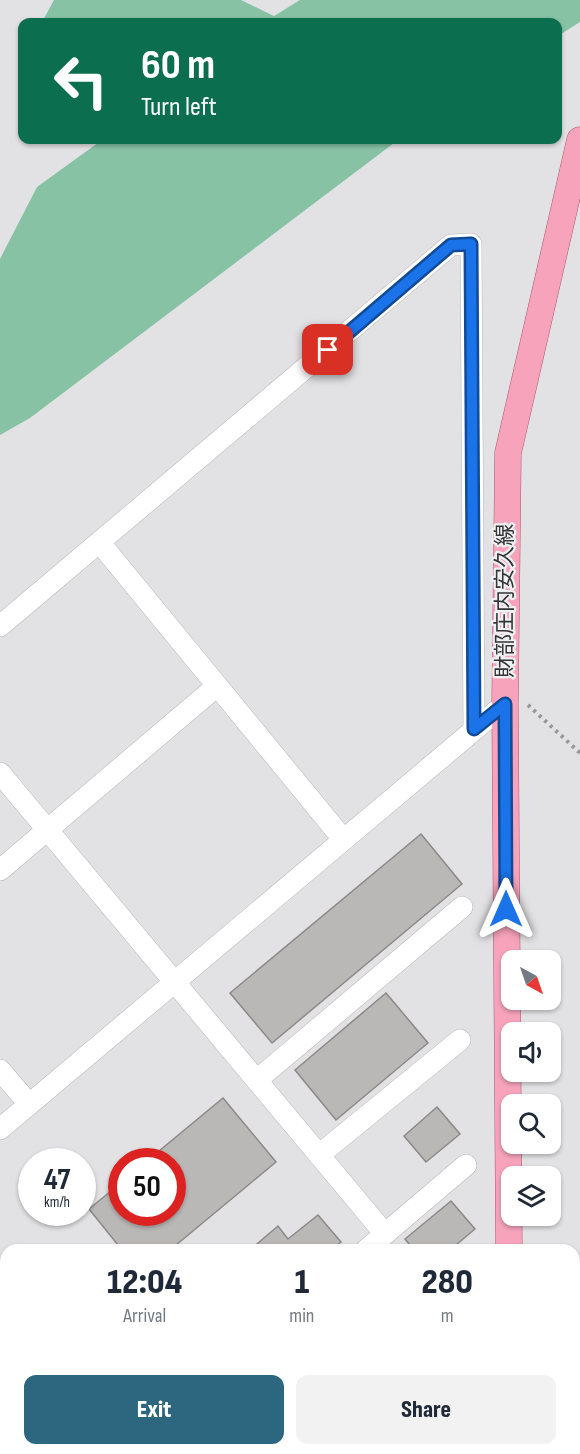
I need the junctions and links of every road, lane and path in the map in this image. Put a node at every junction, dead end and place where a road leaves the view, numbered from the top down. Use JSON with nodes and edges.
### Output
{"nodes":[{"id":1,"x":580,"y":140,"type":"edge"},
{"id":2,"x":100,"y":543,"type":"junction"},
{"id":3,"x":0,"y":627,"type":"edge"},
{"id":4,"x":217,"y":686,"type":"junction"},
{"id":5,"x":505,"y":694,"type":"junction"},
{"id":6,"x":474,"y":729,"type":"junction"},
{"id":7,"x":580,"y":753,"type":"edge"},
{"id":8,"x":0,"y":773,"type":"edge"},
{"id":9,"x":48,"y":830,"type":"junction"},
{"id":10,"x":343,"y":839,"type":"junction"},
{"id":11,"x":0,"y":870,"type":"edge"},
{"id":12,"x":462,"y":907,"type":"dead end"},
{"id":13,"x":176,"y":981,"type":"junction"},
{"id":14,"x":460,"y":1040,"type":"dead end"},
{"id":15,"x":0,"y":1070,"type":"edge"},
{"id":16,"x":257,"y":1080,"type":"junction"},
{"id":17,"x":29,"y":1104,"type":"junction"},
{"id":18,"x":0,"y":1129,"type":"edge"},
{"id":19,"x":320,"y":1155,"type":"junction"},
{"id":20,"x":466,"y":1165,"type":"dead end"},
{"id":21,"x":385,"y":1234,"type":"junction"},
{"id":22,"x":373,"y":1244,"type":"edge"},
{"id":23,"x":509,"y":1244,"type":"edge"}],
"edges":[{"from":1,"to":5,"type":"main road","name":"財部庄内安久線"},
{"from":2,"to":3,"type":"street"},
{"from":2,"to":4,"type":"street"},
{"from":2,"to":6,"type":"street"},
{"from":4,"to":9,"type":"street"},
{"from":4,"to":10,"type":"street"},
{"from":5,"to":6,"type":"street"},
{"from":5,"to":7,"type":"path"},
{"from":5,"to":23,"type":"main road","name":"財部庄内安久線"},
{"from":6,"to":10,"type":"street"},
{"from":8,"to":9,"type":"street"},
{"from":9,"to":11,"type":"street"},
{"from":9,"to":13,"type":"street"},
{"from":10,"to":13,"type":"street"},
{"from":12,"to":16,"type":"street"},
{"from":13,"to":16,"type":"street"},
{"from":13,"to":17,"type":"street"},
{"from":14,"to":19,"type":"street"},
{"from":15,"to":17,"type":"street"},
{"from":16,"to":19,"type":"street"},
{"from":17,"to":18,"type":"street"},
{"from":19,"to":21,"type":"street"},
{"from":20,"to":21,"type":"street"},
{"from":21,"to":22,"type":"street"}]}
